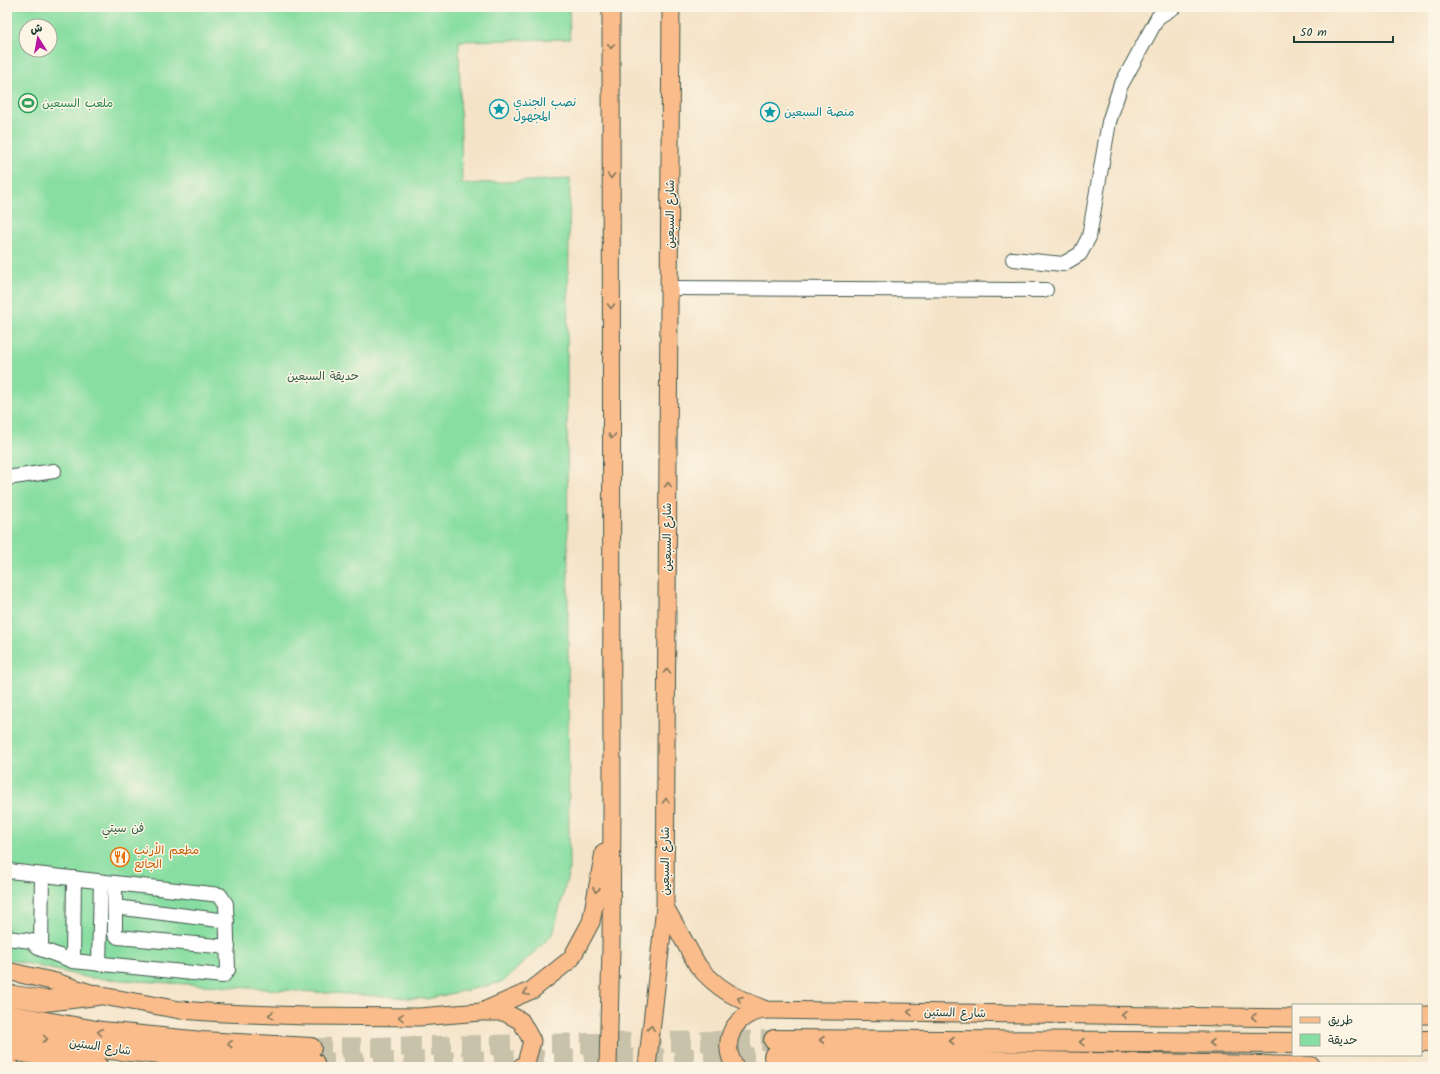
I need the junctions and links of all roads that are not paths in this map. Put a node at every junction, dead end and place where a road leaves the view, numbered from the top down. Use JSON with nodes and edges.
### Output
{"nodes":[{"id":1,"x":611,"y":7,"type":"edge"},
{"id":2,"x":671,"y":7,"type":"edge"},
{"id":3,"x":1174,"y":7,"type":"edge"},
{"id":4,"x":1014,"y":259,"type":"dead end"},
{"id":5,"x":669,"y":288,"type":"junction"},
{"id":6,"x":1046,"y":290,"type":"dead end"},
{"id":7,"x":54,"y":471,"type":"dead end"},
{"id":8,"x":7,"y":478,"type":"edge"},
{"id":9,"x":612,"y":811,"type":"junction"},
{"id":10,"x":8,"y":871,"type":"edge"},
{"id":11,"x":42,"y":875,"type":"junction"},
{"id":12,"x":74,"y":878,"type":"junction"},
{"id":13,"x":101,"y":882,"type":"junction"},
{"id":14,"x":115,"y":883,"type":"junction"},
{"id":15,"x":115,"y":907,"type":"junction"},
{"id":16,"x":665,"y":907,"type":"junction"},
{"id":17,"x":227,"y":921,"type":"junction"},
{"id":18,"x":7,"y":938,"type":"edge"},
{"id":19,"x":228,"y":947,"type":"junction"},
{"id":20,"x":41,"y":949,"type":"junction"},
{"id":21,"x":73,"y":961,"type":"junction"},
{"id":22,"x":99,"y":964,"type":"junction"},
{"id":23,"x":7,"y":971,"type":"edge"},
{"id":24,"x":7,"y":995,"type":"edge"},
{"id":25,"x":97,"y":995,"type":"junction"},
{"id":26,"x":766,"y":1010,"type":"junction"},
{"id":27,"x":481,"y":1012,"type":"junction"},
{"id":28,"x":7,"y":1015,"type":"edge"},
{"id":29,"x":1422,"y":1015,"type":"edge"},
{"id":30,"x":1433,"y":1015,"type":"edge"},
{"id":31,"x":1292,"y":1018,"type":"edge"},
{"id":32,"x":7,"y":1033,"type":"edge"},
{"id":33,"x":1433,"y":1040,"type":"edge"},
{"id":34,"x":1422,"y":1041,"type":"edge"},
{"id":35,"x":1292,"y":1043,"type":"edge"},
{"id":36,"x":7,"y":1049,"type":"edge"},
{"id":37,"x":98,"y":1067,"type":"edge"},
{"id":38,"x":521,"y":1067,"type":"edge"},
{"id":39,"x":608,"y":1067,"type":"edge"},
{"id":40,"x":647,"y":1067,"type":"edge"},
{"id":41,"x":735,"y":1067,"type":"edge"},
{"id":42,"x":1311,"y":1067,"type":"edge"}],
"edges":[{"from":1,"to":9,"type":"main road","one_way":true},
{"from":2,"to":5,"type":"main road","name":"شارع السبعين"},
{"from":3,"to":4,"type":"street"},
{"from":5,"to":6,"type":"street"},
{"from":16,"to":5,"type":"main road","name":"شارع السبعين","one_way":true},
{"from":7,"to":8,"type":"street"},
{"from":9,"to":27,"type":"main road","one_way":true},
{"from":9,"to":39,"type":"main road"},
{"from":10,"to":11,"type":"street"},
{"from":11,"to":12,"type":"street"},
{"from":11,"to":20,"type":"street"},
{"from":12,"to":13,"type":"street"},
{"from":12,"to":21,"type":"street"},
{"from":13,"to":14,"type":"street"},
{"from":13,"to":22,"type":"street"},
{"from":14,"to":15,"type":"street"},
{"from":14,"to":17,"type":"street"},
{"from":15,"to":17,"type":"street"},
{"from":15,"to":19,"type":"street"},
{"from":26,"to":16,"type":"main road","name":"شارع الستين","one_way":true},
{"from":40,"to":16,"type":"main road","name":"شارع السبعين","one_way":true},
{"from":17,"to":19,"type":"street"},
{"from":18,"to":20,"type":"street"},
{"from":19,"to":22,"type":"street"},
{"from":20,"to":21,"type":"street"},
{"from":21,"to":22,"type":"street"},
{"from":23,"to":25,"type":"main road"},
{"from":24,"to":25,"type":"highway"},
{"from":27,"to":25,"type":"main road","one_way":true},
{"from":31,"to":26,"type":"main road","name":"شارع الستين","one_way":true},
{"from":26,"to":41,"type":"main road"},
{"from":27,"to":38,"type":"main road"},
{"from":32,"to":28,"type":"highway","name":"شارع الستين","one_way":true},
{"from":29,"to":30,"type":"main road"},
{"from":33,"to":34,"type":"highway"},
{"from":35,"to":42,"type":"highway","one_way":true},
{"from":36,"to":37,"type":"highway"}]}
